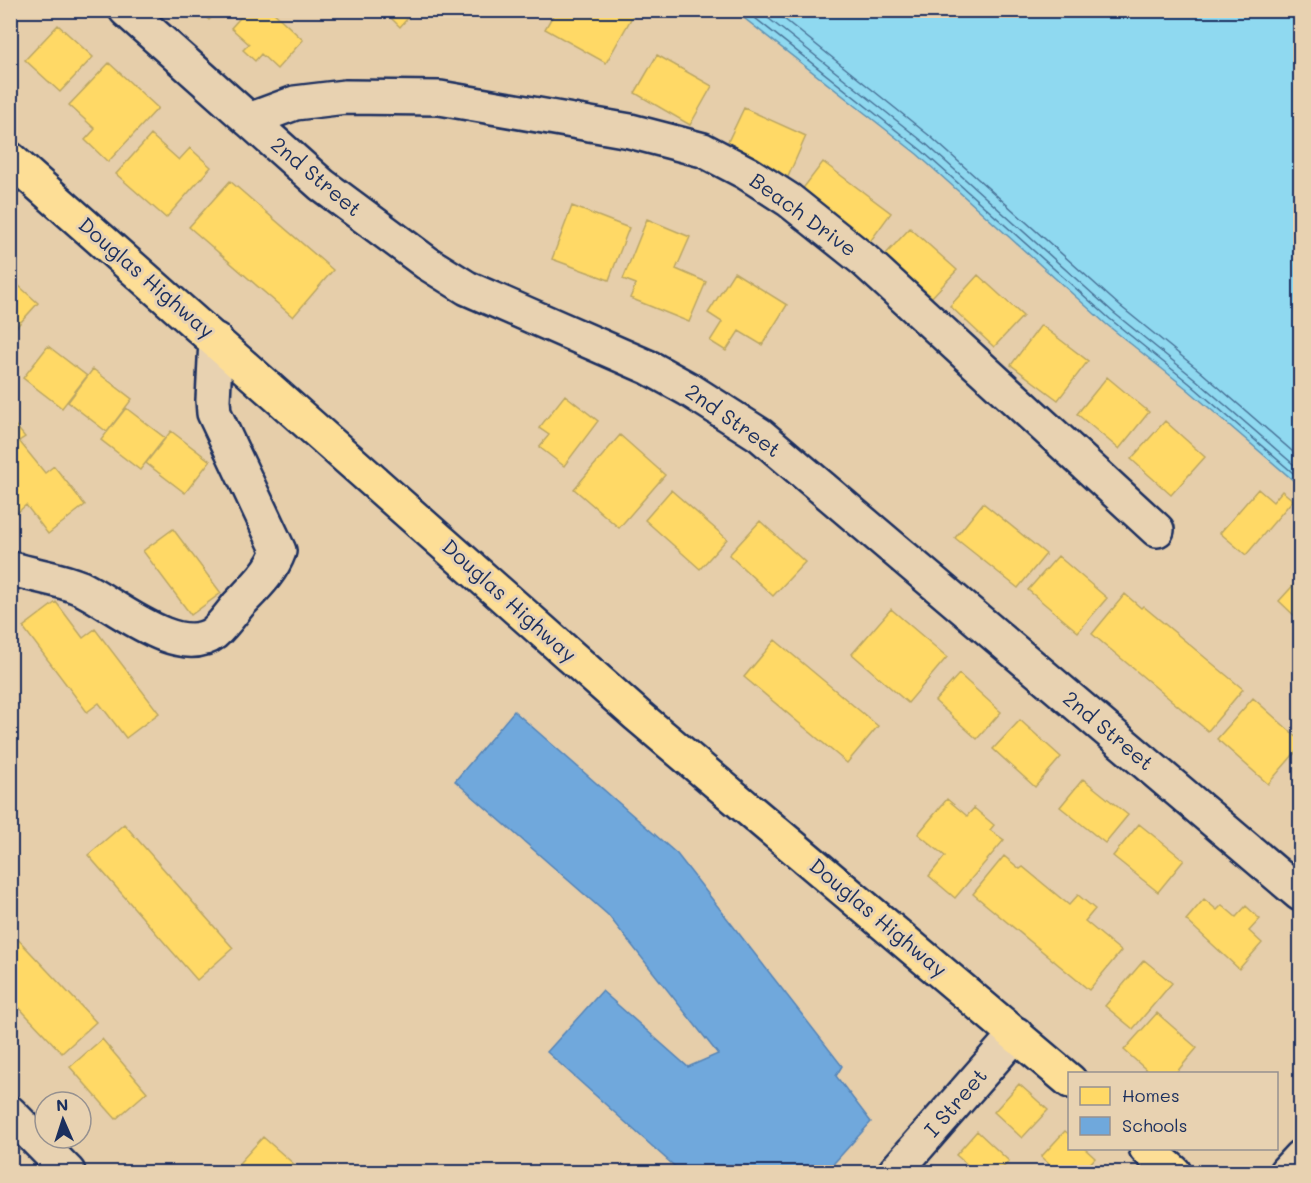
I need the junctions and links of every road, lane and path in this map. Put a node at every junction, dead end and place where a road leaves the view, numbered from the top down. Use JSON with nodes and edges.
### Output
{"nodes":[{"id":1,"x":126,"y":10,"type":"edge"},
{"id":2,"x":249,"y":120,"type":"junction"},
{"id":3,"x":10,"y":159,"type":"edge"},
{"id":4,"x":216,"y":340,"type":"junction"},
{"id":5,"x":1156,"y":530,"type":"dead end"},
{"id":6,"x":10,"y":568,"type":"edge"},
{"id":7,"x":1300,"y":894,"type":"edge"},
{"id":8,"x":1016,"y":1034,"type":"junction"},
{"id":9,"x":1068,"y":1079,"type":"edge"},
{"id":10,"x":10,"y":1113,"type":"edge"},
{"id":11,"x":1147,"y":1150,"type":"edge"},
{"id":12,"x":1300,"y":1157,"type":"edge"},
{"id":13,"x":68,"y":1173,"type":"edge"},
{"id":14,"x":895,"y":1173,"type":"edge"},
{"id":15,"x":1173,"y":1173,"type":"edge"},
{"id":16,"x":1286,"y":1173,"type":"edge"}],
"edges":[{"from":1,"to":2,"type":"street","name":"2nd Street"},
{"from":2,"to":5,"type":"street","name":"Beach Drive"},
{"from":2,"to":7,"type":"street","name":"2nd Street"},
{"from":3,"to":4,"type":"main road","name":"Douglas Highway"},
{"from":4,"to":6,"type":"street"},
{"from":4,"to":8,"type":"main road","name":"Douglas Highway"},
{"from":8,"to":9,"type":"main road","name":"Douglas Highway"},
{"from":8,"to":14,"type":"street","name":"I Street"},
{"from":10,"to":13,"type":"street"},
{"from":11,"to":15,"type":"main road"},
{"from":12,"to":16,"type":"street"}]}
